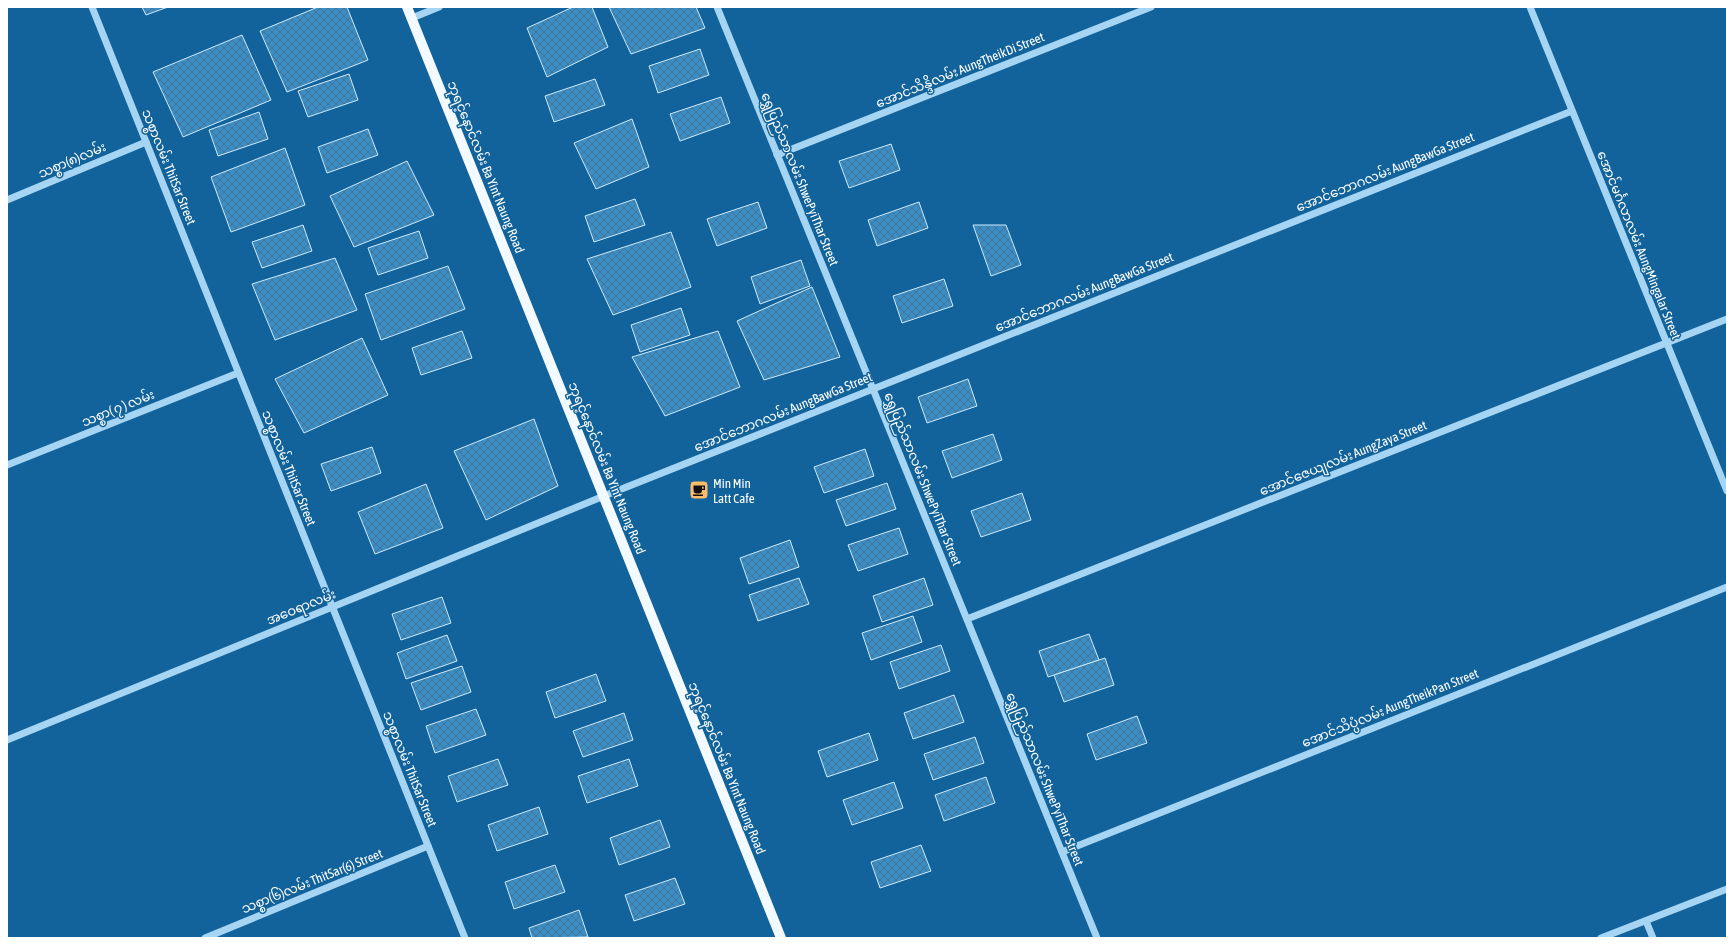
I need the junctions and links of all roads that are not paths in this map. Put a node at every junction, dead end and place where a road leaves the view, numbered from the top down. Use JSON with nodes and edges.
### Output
{"nodes":[{"id":1,"x":92,"y":7,"type":"edge"},
{"id":2,"x":407,"y":7,"type":"edge"},
{"id":3,"x":439,"y":7,"type":"edge"},
{"id":4,"x":717,"y":7,"type":"edge"},
{"id":5,"x":1151,"y":7,"type":"edge"},
{"id":6,"x":1530,"y":7,"type":"edge"},
{"id":7,"x":412,"y":18,"type":"junction"},
{"id":8,"x":1572,"y":111,"type":"junction"},
{"id":9,"x":146,"y":142,"type":"junction"},
{"id":10,"x":777,"y":155,"type":"junction"},
{"id":11,"x":7,"y":200,"type":"edge"},
{"id":12,"x":1727,"y":319,"type":"edge"},
{"id":13,"x":1666,"y":342,"type":"junction"},
{"id":14,"x":238,"y":373,"type":"junction"},
{"id":15,"x":873,"y":389,"type":"junction"},
{"id":16,"x":7,"y":465,"type":"edge"},
{"id":17,"x":1727,"y":491,"type":"edge"},
{"id":18,"x":604,"y":496,"type":"junction"},
{"id":19,"x":1727,"y":587,"type":"edge"},
{"id":20,"x":332,"y":608,"type":"junction"},
{"id":21,"x":967,"y":619,"type":"junction"},
{"id":22,"x":7,"y":740,"type":"edge"},
{"id":23,"x":428,"y":846,"type":"junction"},
{"id":24,"x":1062,"y":852,"type":"junction"},
{"id":25,"x":1727,"y":889,"type":"edge"},
{"id":26,"x":1646,"y":921,"type":"junction"},
{"id":27,"x":205,"y":938,"type":"edge"},
{"id":28,"x":465,"y":938,"type":"edge"},
{"id":29,"x":781,"y":938,"type":"edge"},
{"id":30,"x":1097,"y":938,"type":"edge"},
{"id":31,"x":1601,"y":938,"type":"edge"},
{"id":32,"x":1653,"y":938,"type":"edge"}],
"edges":[{"from":1,"to":9,"type":"street","name":"သစ္စာလမ်း ThitSar Street"},
{"from":2,"to":7,"type":"main road","name":"ဘုရင့်နောင်လမ်း Ba Yint Naung Road"},
{"from":3,"to":7,"type":"street"},
{"from":4,"to":10,"type":"street","name":"ရွှေပြည်သာလမ်း ShwePyiThar Street"},
{"from":5,"to":10,"type":"street","name":"အောင်သိန္ဒိလမ်း AungTheikDi Street"},
{"from":6,"to":8,"type":"street","name":"အောင်မင်္ဂလာလမ်း AungMingalar Street"},
{"from":7,"to":18,"type":"main road","name":"ဘုရင့်နောင်လမ်း Ba Yint Naung Road"},
{"from":8,"to":13,"type":"street","name":"အောင်မင်္ဂလာလမ်း AungMingalar Street"},
{"from":8,"to":15,"type":"street","name":"အောင်ဘောဂလမ်း AungBawGa Street"},
{"from":9,"to":11,"type":"street","name":"သစ္စာ(၈)လမ်း"},
{"from":9,"to":14,"type":"street","name":"သစ္စာလမ်း ThitSar Street"},
{"from":10,"to":15,"type":"street","name":"ရွှေပြည်သာလမ်း ShwePyiThar Street"},
{"from":12,"to":13,"type":"street","name":"အောင်ဇေယျလမ်း AungZaya Street"},
{"from":13,"to":17,"type":"street","name":"အောင်မင်္ဂလာလမ်း AungMingalar Street"},
{"from":13,"to":21,"type":"street","name":"အောင်ဇေယျလမ်း AungZaya Street"},
{"from":14,"to":16,"type":"street","name":"သစ္စာ( ၇ ) လမ်း"},
{"from":14,"to":20,"type":"street","name":"သစ္စာလမ်း ThitSar Street"},
{"from":15,"to":18,"type":"street","name":"အောင်ဘောဂလမ်း AungBawGa Street"},
{"from":15,"to":21,"type":"street","name":"ရွှေပြည်သာလမ်း ShwePyiThar Street"},
{"from":18,"to":20,"type":"street","name":"အဝေရာလမ်း"},
{"from":18,"to":29,"type":"main road","name":"ဘုရင့်နောင်လမ်း Ba Yint Naung Road"},
{"from":19,"to":24,"type":"street","name":"အောင်သိပ္ပံလမ်း AungTheikPan Street"},
{"from":20,"to":22,"type":"street","name":"အဝေရာလမ်း"},
{"from":20,"to":23,"type":"street","name":"သစ္စာလမ်း ThitSar Street"},
{"from":21,"to":24,"type":"street","name":"ရွှေပြည်သာလမ်း ShwePyiThar Street"},
{"from":23,"to":27,"type":"street","name":"သစ္စာ(၆)လမ်း ThitSar(6) Street"},
{"from":23,"to":28,"type":"street","name":"သစ္စာလမ်း ThitSar Street"},
{"from":24,"to":30,"type":"street","name":"ရွှေပြည်သာလမ်း ShwePyiThar Street"},
{"from":25,"to":26,"type":"street"},
{"from":26,"to":31,"type":"street"},
{"from":26,"to":32,"type":"street"}]}
